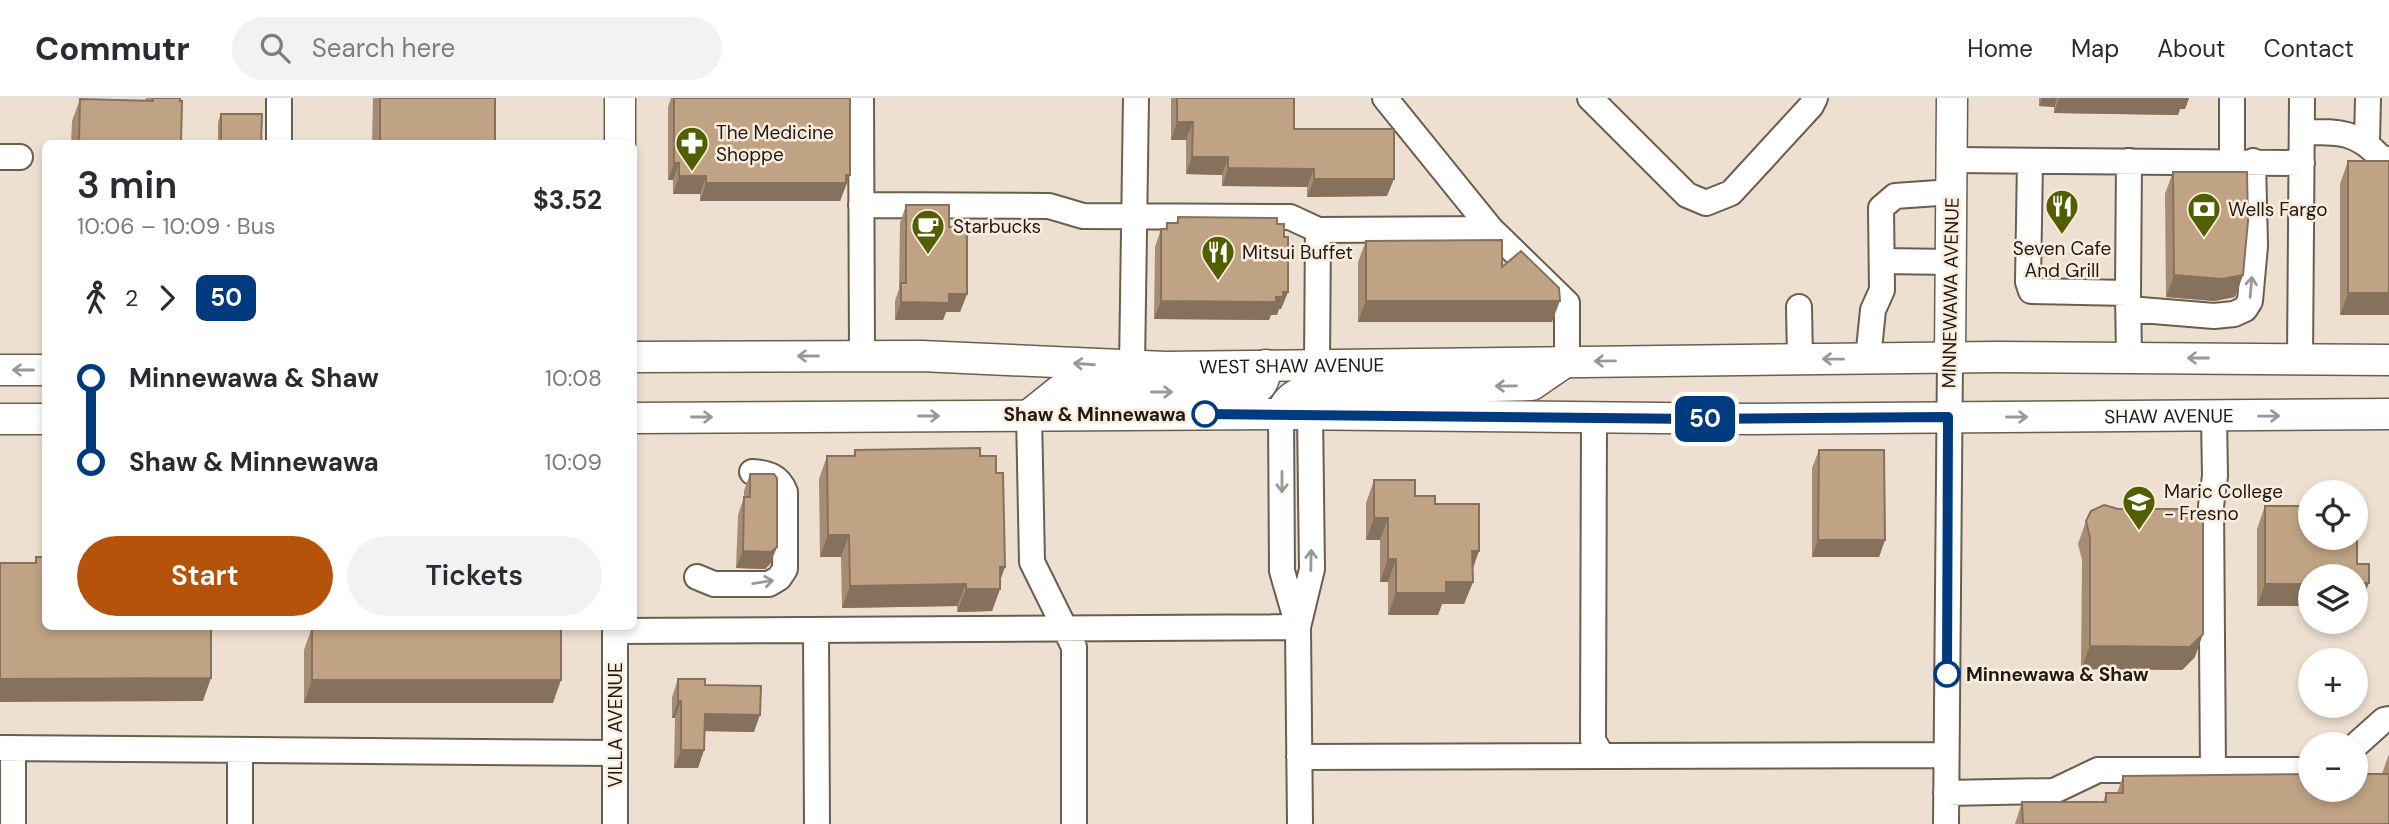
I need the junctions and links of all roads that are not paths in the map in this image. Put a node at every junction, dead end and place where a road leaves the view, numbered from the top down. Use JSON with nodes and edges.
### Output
{"nodes":[{"id":1,"x":279,"y":98,"type":"edge"},
{"id":2,"x":621,"y":98,"type":"edge"},
{"id":3,"x":861,"y":98,"type":"edge"},
{"id":4,"x":1136,"y":98,"type":"edge"},
{"id":5,"x":1385,"y":98,"type":"edge"},
{"id":6,"x":1590,"y":98,"type":"edge"},
{"id":7,"x":1815,"y":98,"type":"edge"},
{"id":8,"x":1952,"y":98,"type":"edge"},
{"id":9,"x":2232,"y":98,"type":"edge"},
{"id":10,"x":2302,"y":98,"type":"edge"},
{"id":11,"x":2368,"y":98,"type":"edge"},
{"id":12,"x":2302,"y":131,"type":"junction"},
{"id":13,"x":279,"y":140,"type":"edge"},
{"id":14,"x":620,"y":140,"type":"edge"},
{"id":15,"x":2367,"y":142,"type":"junction"},
{"id":16,"x":2389,"y":159,"type":"edge"},
{"id":17,"x":1952,"y":160,"type":"junction"},
{"id":18,"x":2030,"y":161,"type":"junction"},
{"id":19,"x":2129,"y":161,"type":"junction"},
{"id":20,"x":2242,"y":162,"type":"junction"},
{"id":21,"x":2302,"y":163,"type":"junction"},
{"id":22,"x":1952,"y":192,"type":"junction"},
{"id":23,"x":861,"y":205,"type":"junction"},
{"id":24,"x":1134,"y":216,"type":"junction"},
{"id":25,"x":1491,"y":229,"type":"junction"},
{"id":26,"x":1318,"y":230,"type":"junction"},
{"id":27,"x":1883,"y":261,"type":"junction"},
{"id":28,"x":1951,"y":262,"type":"junction"},
{"id":29,"x":2128,"y":301,"type":"junction"},
{"id":30,"x":1799,"y":307,"type":"dead end"},
{"id":31,"x":862,"y":356,"type":"junction"},
{"id":32,"x":637,"y":357,"type":"edge"},
{"id":33,"x":2129,"y":358,"type":"junction"},
{"id":34,"x":1800,"y":359,"type":"junction"},
{"id":35,"x":1868,"y":359,"type":"junction"},
{"id":36,"x":1950,"y":359,"type":"junction"},
{"id":37,"x":2300,"y":359,"type":"junction"},
{"id":38,"x":2389,"y":360,"type":"edge"},
{"id":39,"x":1567,"y":361,"type":"junction"},
{"id":40,"x":1266,"y":365,"type":"junction"},
{"id":41,"x":1132,"y":366,"type":"junction"},
{"id":42,"x":1318,"y":366,"type":"junction"},
{"id":43,"x":0,"y":370,"type":"edge"},
{"id":44,"x":42,"y":370,"type":"edge"},
{"id":45,"x":2389,"y":414,"type":"edge"},
{"id":46,"x":1029,"y":415,"type":"junction"},
{"id":47,"x":1296,"y":415,"type":"junction"},
{"id":48,"x":2214,"y":416,"type":"junction"},
{"id":49,"x":1948,"y":417,"type":"junction"},
{"id":50,"x":637,"y":418,"type":"edge"},
{"id":51,"x":1594,"y":418,"type":"junction"},
{"id":52,"x":0,"y":419,"type":"edge"},
{"id":53,"x":42,"y":419,"type":"edge"},
{"id":54,"x":752,"y":472,"type":"edge"},
{"id":55,"x":697,"y":577,"type":"dead end"},
{"id":56,"x":1298,"y":627,"type":"junction"},
{"id":57,"x":1065,"y":628,"type":"junction"},
{"id":58,"x":637,"y":629,"type":"edge"},
{"id":59,"x":615,"y":630,"type":"edge"},
{"id":60,"x":816,"y":630,"type":"junction"},
{"id":61,"x":2389,"y":719,"type":"edge"},
{"id":62,"x":2368,"y":734,"type":"edge"},
{"id":63,"x":6,"y":748,"type":"edge"},
{"id":64,"x":240,"y":751,"type":"junction"},
{"id":65,"x":615,"y":753,"type":"junction"},
{"id":66,"x":1946,"y":755,"type":"junction"},
{"id":67,"x":1602,"y":756,"type":"junction"},
{"id":68,"x":1299,"y":757,"type":"junction"},
{"id":69,"x":2213,"y":770,"type":"junction"},
{"id":70,"x":2298,"y":770,"type":"edge"},
{"id":71,"x":1946,"y":793,"type":"junction"},
{"id":72,"x":13,"y":824,"type":"edge"},
{"id":73,"x":240,"y":824,"type":"edge"},
{"id":74,"x":615,"y":824,"type":"edge"},
{"id":75,"x":817,"y":824,"type":"edge"},
{"id":76,"x":1074,"y":824,"type":"edge"},
{"id":77,"x":1300,"y":824,"type":"edge"},
{"id":78,"x":1946,"y":824,"type":"edge"}],
"edges":[{"from":1,"to":13,"type":"street"},
{"from":2,"to":14,"type":"main road"},
{"from":3,"to":23,"type":"street"},
{"from":4,"to":24,"type":"street"},
{"from":5,"to":25,"type":"street"},
{"from":6,"to":7,"type":"street"},
{"from":8,"to":17,"type":"main road","name":"MINNEWAWA AVENUE"},
{"from":9,"to":20,"type":"street"},
{"from":10,"to":12,"type":"street"},
{"from":11,"to":15,"type":"street"},
{"from":12,"to":15,"type":"street"},
{"from":12,"to":21,"type":"street"},
{"from":15,"to":16,"type":"street"},
{"from":17,"to":18,"type":"street"},
{"from":17,"to":22,"type":"main road","name":"MINNEWAWA AVENUE"},
{"from":18,"to":19,"type":"street"},
{"from":18,"to":29,"type":"street"},
{"from":19,"to":20,"type":"street"},
{"from":19,"to":29,"type":"street"},
{"from":20,"to":21,"type":"street"},
{"from":29,"to":20,"type":"street","one_way":true},
{"from":21,"to":37,"type":"street"},
{"from":22,"to":27,"type":"street"},
{"from":22,"to":28,"type":"main road","name":"MINNEWAWA AVENUE"},
{"from":23,"to":24,"type":"street"},
{"from":23,"to":31,"type":"street"},
{"from":24,"to":26,"type":"street"},
{"from":24,"to":41,"type":"street"},
{"from":25,"to":26,"type":"street"},
{"from":25,"to":39,"type":"street"},
{"from":26,"to":42,"type":"street"},
{"from":27,"to":28,"type":"street"},
{"from":27,"to":35,"type":"street"},
{"from":28,"to":36,"type":"main road","name":"MINNEWAWA AVENUE"},
{"from":29,"to":33,"type":"street"},
{"from":30,"to":34,"type":"street"},
{"from":31,"to":32,"type":"main road","name":"WEST SHAW AVENUE","one_way":true},
{"from":41,"to":31,"type":"main road","name":"WEST SHAW AVENUE","one_way":true},
{"from":33,"to":36,"type":"main road"},
{"from":37,"to":33,"type":"main road","one_way":true},
{"from":35,"to":34,"type":"main road","name":"WEST SHAW AVENUE","one_way":true},
{"from":34,"to":39,"type":"main road","name":"WEST SHAW AVENUE","one_way":true},
{"from":35,"to":36,"type":"main road","name":"WEST SHAW AVENUE"},
{"from":36,"to":49,"type":"street","name":"MINNEWAWA AVENUE"},
{"from":37,"to":38,"type":"main road"},
{"from":39,"to":42,"type":"main road","name":"WEST SHAW AVENUE"},
{"from":39,"to":47,"type":"main road","one_way":true},
{"from":40,"to":41,"type":"main road","name":"WEST SHAW AVENUE"},
{"from":40,"to":42,"type":"main road","name":"WEST SHAW AVENUE"},
{"from":46,"to":40,"type":"main road","one_way":true},
{"from":44,"to":43,"type":"main road","one_way":true},
{"from":48,"to":45,"type":"main road","name":"SHAW AVENUE","one_way":true},
{"from":46,"to":47,"type":"main road"},
{"from":50,"to":46,"type":"main road","one_way":true},
{"from":46,"to":57,"type":"street"},
{"from":47,"to":51,"type":"main road"},
{"from":47,"to":56,"type":"street"},
{"from":49,"to":48,"type":"main road","name":"SHAW AVENUE","one_way":true},
{"from":48,"to":69,"type":"street"},
{"from":49,"to":51,"type":"main road"},
{"from":49,"to":66,"type":"street","name":"MINNEWAWA AVENUE"},
{"from":51,"to":67,"type":"street"},
{"from":52,"to":53,"type":"main road"},
{"from":55,"to":54,"type":"street","one_way":true},
{"from":56,"to":57,"type":"street"},
{"from":56,"to":68,"type":"street"},
{"from":57,"to":60,"type":"street"},
{"from":57,"to":76,"type":"street"},
{"from":58,"to":60,"type":"street"},
{"from":59,"to":65,"type":"street","name":"VILLA AVENUE"},
{"from":60,"to":75,"type":"street"},
{"from":61,"to":62,"type":"street"},
{"from":63,"to":64,"type":"street"},
{"from":63,"to":72,"type":"street"},
{"from":64,"to":65,"type":"street"},
{"from":64,"to":73,"type":"street"},
{"from":65,"to":74,"type":"street","name":"VILLA AVENUE"},
{"from":66,"to":67,"type":"street"},
{"from":66,"to":71,"type":"street","name":"MINNEWAWA AVENUE"},
{"from":67,"to":68,"type":"street"},
{"from":68,"to":77,"type":"street"},
{"from":69,"to":70,"type":"street"},
{"from":69,"to":71,"type":"street"},
{"from":71,"to":78,"type":"street","name":"MINNEWAWA AVENUE"}]}
